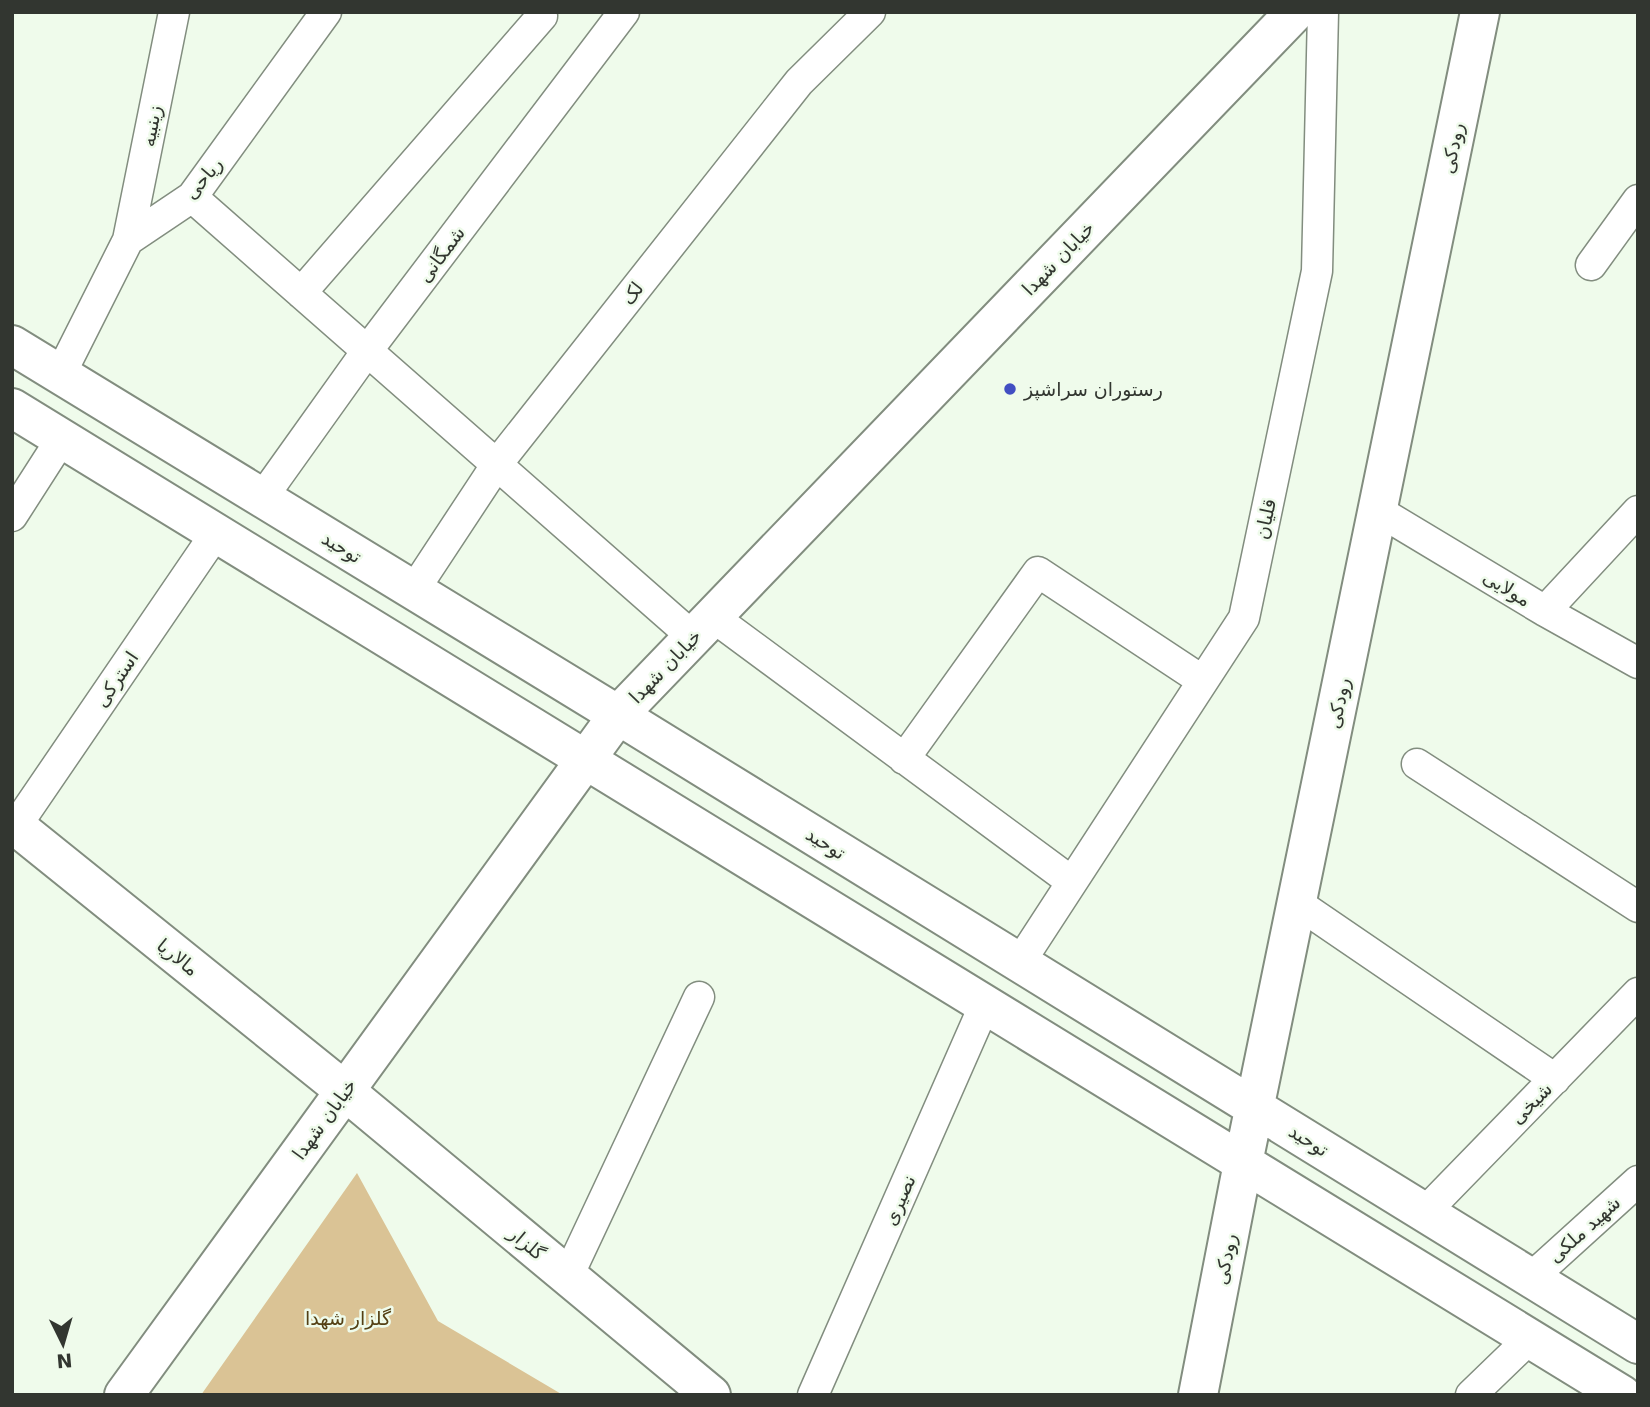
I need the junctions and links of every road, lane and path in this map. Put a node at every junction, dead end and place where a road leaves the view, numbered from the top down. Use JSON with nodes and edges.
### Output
{"nodes":[{"id":1,"x":174,"y":12,"type":"edge"},
{"id":2,"x":326,"y":12,"type":"edge"},
{"id":3,"x":624,"y":12,"type":"edge"},
{"id":4,"x":870,"y":12,"type":"edge"},
{"id":5,"x":1295,"y":12,"type":"edge"},
{"id":6,"x":1323,"y":12,"type":"edge"},
{"id":7,"x":1480,"y":12,"type":"edge"},
{"id":8,"x":542,"y":16,"type":"dead end"},
{"id":9,"x":192,"y":197,"type":"junction"},
{"id":10,"x":1638,"y":200,"type":"edge"},
{"id":11,"x":128,"y":240,"type":"junction"},
{"id":12,"x":1591,"y":265,"type":"dead end"},
{"id":13,"x":301,"y":293,"type":"junction"},
{"id":14,"x":12,"y":345,"type":"edge"},
{"id":15,"x":368,"y":351,"type":"junction"},
{"id":16,"x":60,"y":374,"type":"junction"},
{"id":17,"x":12,"y":408,"type":"edge"},
{"id":18,"x":62,"y":438,"type":"junction"},
{"id":19,"x":497,"y":464,"type":"junction"},
{"id":20,"x":262,"y":498,"type":"junction"},
{"id":21,"x":1377,"y":510,"type":"junction"},
{"id":22,"x":1638,"y":511,"type":"edge"},
{"id":23,"x":12,"y":516,"type":"edge"},
{"id":24,"x":216,"y":533,"type":"junction"},
{"id":25,"x":414,"y":590,"type":"junction"},
{"id":26,"x":1545,"y":611,"type":"junction"},
{"id":27,"x":703,"y":627,"type":"junction"},
{"id":28,"x":1638,"y":663,"type":"edge"},
{"id":29,"x":1203,"y":681,"type":"junction"},
{"id":30,"x":618,"y":715,"type":"junction"},
{"id":31,"x":904,"y":759,"type":"junction"},
{"id":32,"x":586,"y":760,"type":"junction"},
{"id":33,"x":1417,"y":764,"type":"dead end"},
{"id":34,"x":14,"y":824,"type":"edge"},
{"id":35,"x":1073,"y":882,"type":"junction"},
{"id":36,"x":1297,"y":903,"type":"junction"},
{"id":37,"x":1638,"y":907,"type":"edge"},
{"id":38,"x":1020,"y":962,"type":"junction"},
{"id":39,"x":1638,"y":993,"type":"edge"},
{"id":40,"x":699,"y":997,"type":"dead end"},
{"id":41,"x":985,"y":1004,"type":"junction"},
{"id":42,"x":1555,"y":1079,"type":"junction"},
{"id":43,"x":345,"y":1091,"type":"junction"},
{"id":44,"x":1255,"y":1107,"type":"junction"},
{"id":45,"x":1243,"y":1163,"type":"junction"},
{"id":46,"x":1638,"y":1181,"type":"edge"},
{"id":47,"x":1424,"y":1213,"type":"junction"},
{"id":48,"x":568,"y":1276,"type":"junction"},
{"id":49,"x":1531,"y":1278,"type":"junction"},
{"id":50,"x":1530,"y":1338,"type":"junction"},
{"id":51,"x":1638,"y":1344,"type":"edge"},
{"id":52,"x":124,"y":1395,"type":"edge"},
{"id":53,"x":710,"y":1395,"type":"edge"},
{"id":54,"x":813,"y":1395,"type":"edge"},
{"id":55,"x":1198,"y":1395,"type":"edge"},
{"id":56,"x":1471,"y":1395,"type":"edge"},
{"id":57,"x":1622,"y":1395,"type":"edge"}],
"edges":[{"from":1,"to":11,"type":"street","name":"زینبیه"},
{"from":2,"to":9,"type":"street","name":"ریاحی"},
{"from":3,"to":15,"type":"street","name":"شمگانی"},
{"from":4,"to":19,"type":"street","name":"لک"},
{"from":5,"to":27,"type":"street","name":"خیابان شهدا"},
{"from":6,"to":29,"type":"street","name":"قلیان"},
{"from":7,"to":21,"type":"street","name":"رودکی"},
{"from":8,"to":13,"type":"street"},
{"from":9,"to":11,"type":"street","name":"ریاحی"},
{"from":9,"to":13,"type":"street"},
{"from":10,"to":12,"type":"street"},
{"from":11,"to":16,"type":"street","name":"ریاحی"},
{"from":13,"to":15,"type":"street"},
{"from":14,"to":16,"type":"street","name":"توحید"},
{"from":15,"to":19,"type":"street"},
{"from":15,"to":20,"type":"street","name":"شمگانی"},
{"from":16,"to":20,"type":"street","name":"توحید"},
{"from":17,"to":18,"type":"street"},
{"from":18,"to":23,"type":"street"},
{"from":18,"to":24,"type":"street"},
{"from":19,"to":25,"type":"street","name":"لک"},
{"from":19,"to":27,"type":"street"},
{"from":20,"to":25,"type":"street","name":"توحید"},
{"from":21,"to":26,"type":"street","name":"مولایی"},
{"from":21,"to":36,"type":"street","name":"رودکی"},
{"from":22,"to":26,"type":"street"},
{"from":24,"to":32,"type":"street"},
{"from":24,"to":34,"type":"street","name":"استرکی"},
{"from":25,"to":30,"type":"street","name":"توحید"},
{"from":26,"to":28,"type":"street","name":"مولایی"},
{"from":27,"to":30,"type":"street","name":"خیابان شهدا"},
{"from":27,"to":31,"type":"street"},
{"from":29,"to":31,"type":"street"},
{"from":29,"to":35,"type":"street","name":"قلیان"},
{"from":30,"to":32,"type":"street","name":"خیابان شهدا"},
{"from":30,"to":38,"type":"street","name":"توحید"},
{"from":31,"to":35,"type":"street"},
{"from":32,"to":41,"type":"street"},
{"from":32,"to":43,"type":"street","name":"خیابان شهدا"},
{"from":33,"to":37,"type":"street"},
{"from":34,"to":43,"type":"street","name":"مالاریا"},
{"from":35,"to":38,"type":"street","name":"قلیان"},
{"from":36,"to":42,"type":"street"},
{"from":36,"to":44,"type":"street","name":"رودکی"},
{"from":38,"to":44,"type":"street","name":"توحید"},
{"from":39,"to":42,"type":"street","name":"شیخی"},
{"from":40,"to":48,"type":"street"},
{"from":41,"to":45,"type":"street"},
{"from":41,"to":54,"type":"street","name":"نصیری"},
{"from":42,"to":47,"type":"street","name":"شیخی"},
{"from":43,"to":48,"type":"street","name":"گلزار"},
{"from":43,"to":52,"type":"street","name":"خیابان شهدا"},
{"from":44,"to":45,"type":"street","name":"رودکی"},
{"from":44,"to":47,"type":"street","name":"توحید"},
{"from":45,"to":50,"type":"street"},
{"from":45,"to":55,"type":"street","name":"رودکی"},
{"from":46,"to":49,"type":"street","name":"شهید ملکی"},
{"from":47,"to":49,"type":"street","name":"توحید"},
{"from":48,"to":53,"type":"street","name":"گلزار"},
{"from":49,"to":51,"type":"street","name":"توحید"},
{"from":50,"to":56,"type":"street"},
{"from":50,"to":57,"type":"street"}]}
